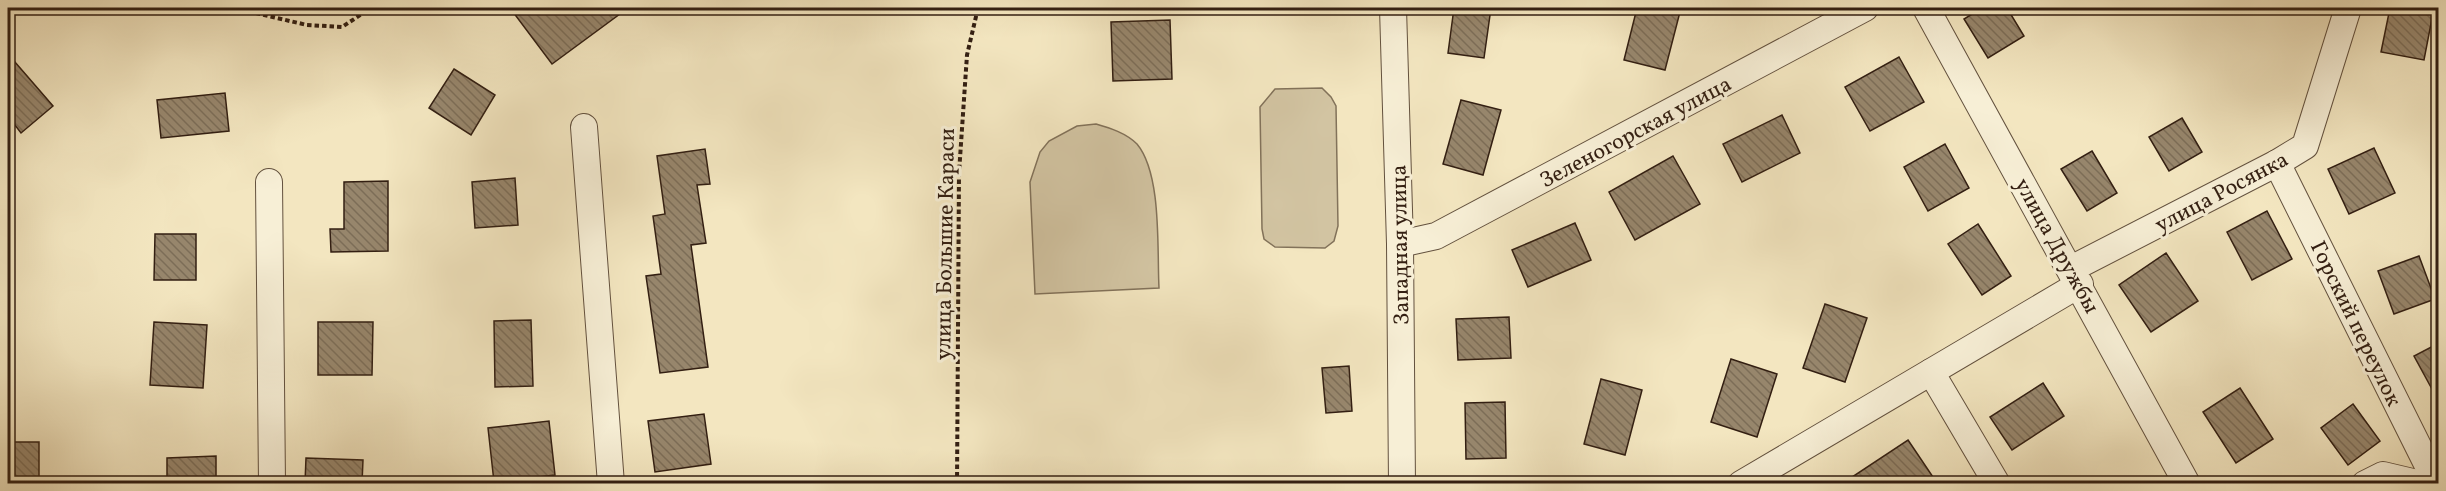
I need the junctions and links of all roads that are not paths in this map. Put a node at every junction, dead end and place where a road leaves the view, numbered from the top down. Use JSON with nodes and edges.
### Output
{"nodes":[{"id":1,"x":1393,"y":8,"type":"edge"},
{"id":2,"x":1865,"y":8,"type":"edge"},
{"id":3,"x":1926,"y":8,"type":"edge"},
{"id":4,"x":2348,"y":8,"type":"edge"},
{"id":5,"x":584,"y":127,"type":"dead end"},
{"id":6,"x":2277,"y":163,"type":"junction"},
{"id":7,"x":269,"y":182,"type":"dead end"},
{"id":8,"x":1400,"y":244,"type":"junction"},
{"id":9,"x":2075,"y":277,"type":"junction"},
{"id":10,"x":1931,"y":372,"type":"junction"},
{"id":11,"x":272,"y":483,"type":"edge"},
{"id":12,"x":611,"y":483,"type":"edge"},
{"id":13,"x":1402,"y":483,"type":"edge"},
{"id":14,"x":1741,"y":483,"type":"edge"},
{"id":15,"x":1996,"y":483,"type":"edge"},
{"id":16,"x":2187,"y":483,"type":"edge"},
{"id":17,"x":2365,"y":483,"type":"edge"},
{"id":18,"x":2421,"y":483,"type":"edge"},
{"id":19,"x":2437,"y":483,"type":"edge"}],
"edges":[{"from":1,"to":8,"type":"street","name":"Западная улица"},
{"from":2,"to":8,"type":"street","name":"Зеленогорская улица"},
{"from":3,"to":9,"type":"street","name":"улица Дружбы"},
{"from":4,"to":6,"type":"street","name":"улица Росянка"},
{"from":5,"to":12,"type":"street"},
{"from":6,"to":9,"type":"street","name":"улица Росянка"},
{"from":6,"to":19,"type":"street","name":"Горский переулок"},
{"from":7,"to":11,"type":"street"},
{"from":8,"to":13,"type":"street","name":"Западная улица"},
{"from":9,"to":10,"type":"street","name":"улица Росянка"},
{"from":9,"to":16,"type":"street","name":"улица Дружбы"},
{"from":10,"to":14,"type":"street","name":"улица Росянка"},
{"from":10,"to":15,"type":"street"},
{"from":17,"to":18,"type":"street"}]}
